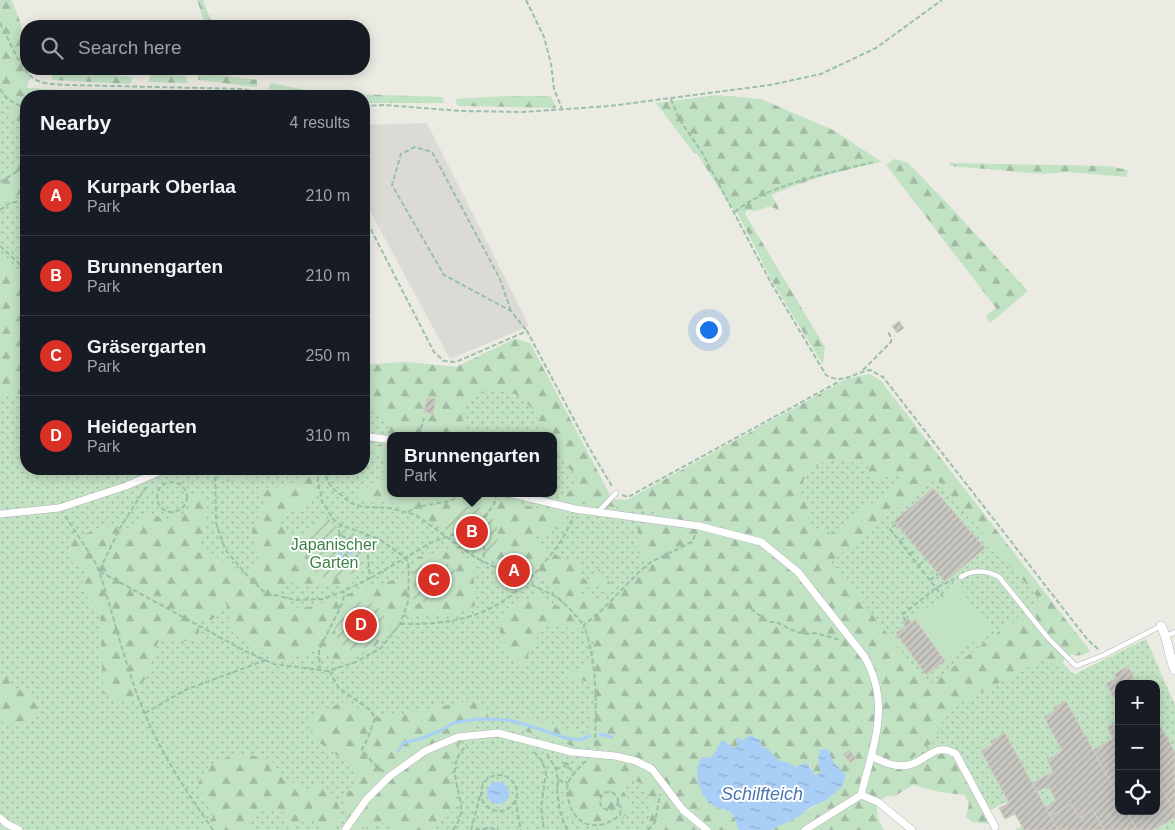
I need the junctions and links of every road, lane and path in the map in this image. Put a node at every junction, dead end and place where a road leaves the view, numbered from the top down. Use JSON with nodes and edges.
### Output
{"nodes":[{"id":1,"x":526,"y":0,"type":"edge"},
{"id":2,"x":942,"y":0,"type":"edge"},
{"id":3,"x":0,"y":23,"type":"edge"},
{"id":4,"x":20,"y":62,"type":"edge"},
{"id":5,"x":30,"y":75,"type":"edge"},
{"id":6,"x":0,"y":89,"type":"edge"},
{"id":7,"x":248,"y":90,"type":"edge"},
{"id":8,"x":671,"y":99,"type":"junction"},
{"id":9,"x":20,"y":106,"type":"edge"},
{"id":10,"x":370,"y":106,"type":"edge"},
{"id":11,"x":562,"y":110,"type":"junction"},
{"id":12,"x":874,"y":162,"type":"dead end"},
{"id":13,"x":20,"y":170,"type":"edge"},
{"id":14,"x":0,"y":182,"type":"edge"},
{"id":15,"x":20,"y":201,"type":"edge"},
{"id":16,"x":0,"y":210,"type":"edge"},
{"id":17,"x":735,"y":212,"type":"junction"},
{"id":18,"x":370,"y":228,"type":"edge"},
{"id":19,"x":0,"y":246,"type":"edge"},
{"id":20,"x":20,"y":264,"type":"edge"},
{"id":21,"x":511,"y":311,"type":"junction"},
{"id":22,"x":527,"y":331,"type":"junction"},
{"id":23,"x":888,"y":332,"type":"dead end"},
{"id":24,"x":861,"y":372,"type":"junction"},
{"id":25,"x":842,"y":380,"type":"junction"},
{"id":26,"x":424,"y":418,"type":"dead end"},
{"id":27,"x":420,"y":432,"type":"edge"},
{"id":28,"x":370,"y":437,"type":"edge"},
{"id":29,"x":387,"y":439,"type":"edge"},
{"id":30,"x":150,"y":475,"type":"edge"},
{"id":31,"x":216,"y":475,"type":"edge"},
{"id":32,"x":319,"y":475,"type":"edge"},
{"id":33,"x":325,"y":475,"type":"edge"},
{"id":34,"x":163,"y":485,"type":"joint"},
{"id":35,"x":146,"y":487,"type":"dead end"},
{"id":36,"x":616,"y":493,"type":"junction"},
{"id":37,"x":457,"y":497,"type":"edge"},
{"id":38,"x":496,"y":497,"type":"edge"},
{"id":39,"x":526,"y":497,"type":"edge"},
{"id":40,"x":59,"y":508,"type":"junction"},
{"id":41,"x":575,"y":508,"type":"junction"},
{"id":42,"x":408,"y":512,"type":"junction"},
{"id":43,"x":598,"y":512,"type":"junction"},
{"id":44,"x":0,"y":514,"type":"edge"},
{"id":45,"x":896,"y":524,"type":"dead end"},
{"id":46,"x":342,"y":525,"type":"junction"},
{"id":47,"x":699,"y":526,"type":"junction"},
{"id":48,"x":366,"y":534,"type":"junction"},
{"id":49,"x":339,"y":535,"type":"junction"},
{"id":50,"x":472,"y":536,"type":"junction"},
{"id":51,"x":906,"y":536,"type":"dead end"},
{"id":52,"x":448,"y":538,"type":"junction"},
{"id":53,"x":900,"y":542,"type":"junction"},
{"id":54,"x":917,"y":549,"type":"dead end"},
{"id":55,"x":910,"y":554,"type":"junction"},
{"id":56,"x":406,"y":558,"type":"junction"},
{"id":57,"x":926,"y":560,"type":"dead end"},
{"id":58,"x":482,"y":561,"type":"junction"},
{"id":59,"x":919,"y":565,"type":"junction"},
{"id":60,"x":98,"y":571,"type":"junction"},
{"id":61,"x":938,"y":574,"type":"dead end"},
{"id":62,"x":961,"y":577,"type":"joint"},
{"id":63,"x":370,"y":578,"type":"junction"},
{"id":64,"x":930,"y":580,"type":"junction"},
{"id":65,"x":527,"y":584,"type":"junction"},
{"id":66,"x":936,"y":588,"type":"junction"},
{"id":67,"x":344,"y":591,"type":"junction"},
{"id":68,"x":943,"y":597,"type":"dead end"},
{"id":69,"x":751,"y":609,"type":"dead end"},
{"id":70,"x":906,"y":621,"type":"dead end"},
{"id":71,"x":400,"y":624,"type":"junction"},
{"id":72,"x":584,"y":625,"type":"junction"},
{"id":73,"x":1160,"y":626,"type":"joint"},
{"id":74,"x":1171,"y":634,"type":"edge"},
{"id":75,"x":843,"y":641,"type":"dead end"},
{"id":76,"x":1104,"y":655,"type":"junction"},
{"id":77,"x":267,"y":660,"type":"junction"},
{"id":78,"x":320,"y":670,"type":"junction"},
{"id":79,"x":1175,"y":670,"type":"edge"},
{"id":80,"x":328,"y":671,"type":"junction"},
{"id":81,"x":145,"y":713,"type":"junction"},
{"id":82,"x":477,"y":735,"type":"junction"},
{"id":83,"x":538,"y":742,"type":"junction"},
{"id":84,"x":533,"y":750,"type":"dead end"},
{"id":85,"x":595,"y":754,"type":"junction"},
{"id":86,"x":871,"y":756,"type":"junction"},
{"id":87,"x":556,"y":769,"type":"junction"},
{"id":88,"x":575,"y":773,"type":"junction"},
{"id":89,"x":390,"y":776,"type":"junction"},
{"id":90,"x":659,"y":779,"type":"junction"},
{"id":91,"x":558,"y":780,"type":"junction"},
{"id":92,"x":568,"y":783,"type":"junction"},
{"id":93,"x":481,"y":794,"type":"junction"},
{"id":94,"x":861,"y":794,"type":"junction"},
{"id":95,"x":515,"y":800,"type":"junction"},
{"id":96,"x":618,"y":804,"type":"junction"},
{"id":97,"x":0,"y":818,"type":"edge"},
{"id":98,"x":995,"y":827,"type":"dead end"},
{"id":99,"x":19,"y":830,"type":"edge"},
{"id":100,"x":213,"y":830,"type":"edge"},
{"id":101,"x":346,"y":830,"type":"edge"},
{"id":102,"x":453,"y":830,"type":"edge"},
{"id":103,"x":471,"y":830,"type":"edge"},
{"id":104,"x":475,"y":830,"type":"edge"},
{"id":105,"x":498,"y":830,"type":"edge"},
{"id":106,"x":521,"y":830,"type":"edge"},
{"id":107,"x":544,"y":830,"type":"edge"},
{"id":108,"x":567,"y":830,"type":"edge"},
{"id":109,"x":648,"y":830,"type":"edge"},
{"id":110,"x":707,"y":830,"type":"edge"},
{"id":111,"x":805,"y":830,"type":"edge"},
{"id":112,"x":912,"y":830,"type":"edge"}],
"edges":[{"from":1,"to":11,"type":"path"},
{"from":2,"to":8,"type":"path"},
{"from":3,"to":4,"type":"path"},
{"from":5,"to":7,"type":"path"},
{"from":6,"to":9,"type":"path"},
{"from":8,"to":11,"type":"path"},
{"from":8,"to":17,"type":"path"},
{"from":10,"to":11,"type":"path"},
{"from":12,"to":17,"type":"path"},
{"from":13,"to":14,"type":"path"},
{"from":15,"to":16,"type":"path"},
{"from":17,"to":25,"type":"path"},
{"from":18,"to":22,"type":"path"},
{"from":19,"to":20,"type":"path"},
{"from":21,"to":21,"type":"path"},
{"from":21,"to":22,"type":"path"},
{"from":22,"to":36,"type":"path"},
{"from":23,"to":24,"type":"path"},
{"from":24,"to":25,"type":"path"},
{"from":24,"to":76,"type":"path"},
{"from":25,"to":36,"type":"path"},
{"from":26,"to":27,"type":"path"},
{"from":28,"to":29,"type":"street"},
{"from":30,"to":40,"type":"street"},
{"from":31,"to":67,"type":"path"},
{"from":32,"to":46,"type":"path"},
{"from":33,"to":42,"type":"path"},
{"from":34,"to":34,"type":"path"},
{"from":35,"to":60,"type":"path"},
{"from":36,"to":43,"type":"lane"},
{"from":37,"to":42,"type":"path"},
{"from":38,"to":50,"type":"path"},
{"from":39,"to":41,"type":"street"},
{"from":40,"to":44,"type":"street"},
{"from":40,"to":60,"type":"path"},
{"from":41,"to":43,"type":"street"},
{"from":41,"to":65,"type":"path"},
{"from":42,"to":52,"type":"path"},
{"from":43,"to":47,"type":"street"},
{"from":45,"to":53,"type":"path"},
{"from":46,"to":48,"type":"path"},
{"from":46,"to":49,"type":"path"},
{"from":47,"to":72,"type":"path"},
{"from":47,"to":86,"type":"street"},
{"from":48,"to":56,"type":"path"},
{"from":48,"to":63,"type":"path"},
{"from":49,"to":49,"type":"path"},
{"from":50,"to":52,"type":"path"},
{"from":50,"to":58,"type":"path"},
{"from":51,"to":53,"type":"path"},
{"from":52,"to":56,"type":"path"},
{"from":52,"to":58,"type":"path"},
{"from":53,"to":55,"type":"path"},
{"from":54,"to":55,"type":"path"},
{"from":55,"to":59,"type":"path"},
{"from":56,"to":63,"type":"path"},
{"from":56,"to":71,"type":"path"},
{"from":57,"to":59,"type":"path"},
{"from":58,"to":65,"type":"path"},
{"from":59,"to":64,"type":"path"},
{"from":60,"to":77,"type":"path"},
{"from":60,"to":81,"type":"path"},
{"from":61,"to":64,"type":"path"},
{"from":62,"to":66,"type":"path"},
{"from":62,"to":76,"type":"lane"},
{"from":63,"to":67,"type":"path"},
{"from":64,"to":66,"type":"path"},
{"from":65,"to":71,"type":"path"},
{"from":65,"to":72,"type":"path"},
{"from":66,"to":68,"type":"path"},
{"from":66,"to":70,"type":"path"},
{"from":67,"to":78,"type":"path"},
{"from":69,"to":75,"type":"path"},
{"from":71,"to":80,"type":"path"},
{"from":72,"to":85,"type":"path"},
{"from":73,"to":74,"type":"street"},
{"from":73,"to":76,"type":"lane"},
{"from":74,"to":79,"type":"street"},
{"from":77,"to":78,"type":"path"},
{"from":77,"to":81,"type":"path"},
{"from":78,"to":80,"type":"path"},
{"from":80,"to":89,"type":"path"},
{"from":81,"to":100,"type":"path"},
{"from":82,"to":83,"type":"street"},
{"from":82,"to":89,"type":"street"},
{"from":82,"to":102,"type":"path"},
{"from":83,"to":85,"type":"street"},
{"from":83,"to":87,"type":"path"},
{"from":84,"to":107,"type":"path"},
{"from":85,"to":88,"type":"path"},
{"from":85,"to":90,"type":"street"},
{"from":86,"to":94,"type":"street"},
{"from":86,"to":98,"type":"street"},
{"from":87,"to":88,"type":"path"},
{"from":87,"to":91,"type":"path"},
{"from":88,"to":92,"type":"path"},
{"from":89,"to":101,"type":"street"},
{"from":90,"to":109,"type":"path"},
{"from":90,"to":110,"type":"street"},
{"from":91,"to":92,"type":"path"},
{"from":91,"to":108,"type":"path"},
{"from":92,"to":96,"type":"path"},
{"from":93,"to":95,"type":"path"},
{"from":93,"to":95,"type":"path"},
{"from":93,"to":103,"type":"path"},
{"from":94,"to":111,"type":"street"},
{"from":94,"to":112,"type":"street"},
{"from":95,"to":106,"type":"path"},
{"from":96,"to":96,"type":"path"},
{"from":97,"to":99,"type":"street"},
{"from":104,"to":105,"type":"path"}]}
